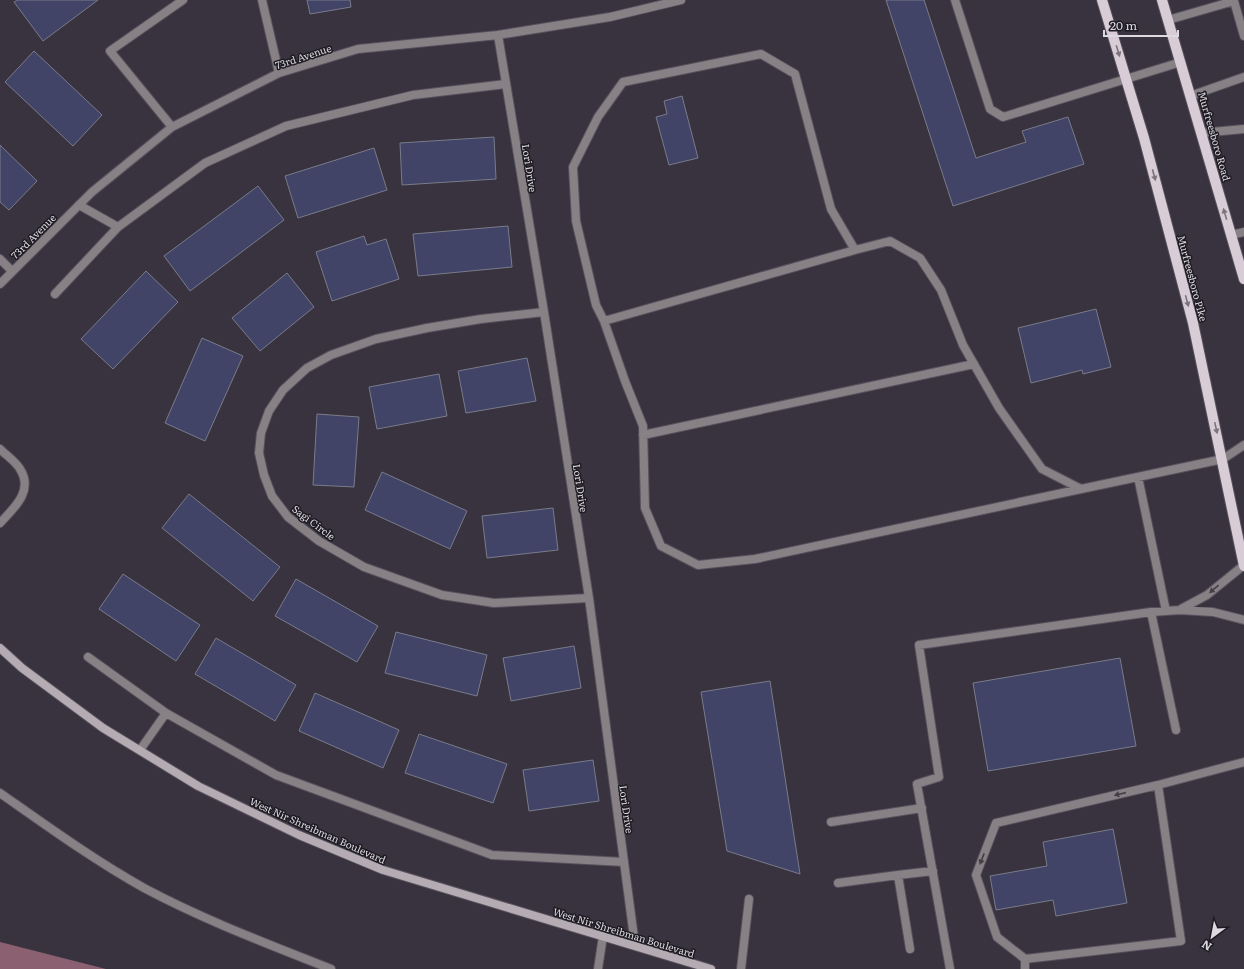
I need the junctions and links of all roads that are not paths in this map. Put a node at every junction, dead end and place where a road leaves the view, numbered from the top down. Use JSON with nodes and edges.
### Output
{"nodes":[{"id":1,"x":183,"y":0,"type":"edge"},
{"id":2,"x":262,"y":0,"type":"edge"},
{"id":3,"x":681,"y":0,"type":"edge"},
{"id":4,"x":955,"y":0,"type":"edge"},
{"id":5,"x":1102,"y":0,"type":"edge"},
{"id":6,"x":1162,"y":0,"type":"edge"},
{"id":7,"x":1234,"y":0,"type":"edge"},
{"id":8,"x":1168,"y":20,"type":"junction"},
{"id":9,"x":1243,"y":31,"type":"edge"},
{"id":10,"x":498,"y":35,"type":"junction"},
{"id":11,"x":1180,"y":62,"type":"junction"},
{"id":12,"x":279,"y":73,"type":"junction"},
{"id":13,"x":1244,"y":77,"type":"edge"},
{"id":14,"x":1126,"y":78,"type":"junction"},
{"id":15,"x":506,"y":84,"type":"junction"},
{"id":16,"x":1190,"y":96,"type":"junction"},
{"id":17,"x":172,"y":127,"type":"junction"},
{"id":18,"x":1244,"y":129,"type":"edge"},
{"id":19,"x":1201,"y":133,"type":"junction"},
{"id":20,"x":79,"y":205,"type":"junction"},
{"id":21,"x":118,"y":227,"type":"junction"},
{"id":22,"x":1244,"y":232,"type":"edge"},
{"id":23,"x":1231,"y":235,"type":"junction"},
{"id":24,"x":855,"y":250,"type":"junction"},
{"id":25,"x":0,"y":259,"type":"edge"},
{"id":26,"x":12,"y":271,"type":"junction"},
{"id":27,"x":1244,"y":279,"type":"edge"},
{"id":28,"x":0,"y":284,"type":"edge"},
{"id":29,"x":55,"y":294,"type":"dead end"},
{"id":30,"x":544,"y":312,"type":"junction"},
{"id":31,"x":604,"y":322,"type":"junction"},
{"id":32,"x":974,"y":364,"type":"junction"},
{"id":33,"x":643,"y":435,"type":"junction"},
{"id":34,"x":1244,"y":445,"type":"edge"},
{"id":35,"x":0,"y":449,"type":"edge"},
{"id":36,"x":1223,"y":459,"type":"junction"},
{"id":37,"x":1138,"y":478,"type":"junction"},
{"id":38,"x":1081,"y":489,"type":"junction"},
{"id":39,"x":0,"y":523,"type":"edge"},
{"id":40,"x":1244,"y":565,"type":"edge"},
{"id":41,"x":589,"y":598,"type":"junction"},
{"id":42,"x":1180,"y":610,"type":"junction"},
{"id":43,"x":1166,"y":611,"type":"junction"},
{"id":44,"x":1151,"y":612,"type":"junction"},
{"id":45,"x":1244,"y":620,"type":"edge"},
{"id":46,"x":0,"y":648,"type":"edge"},
{"id":47,"x":88,"y":657,"type":"dead end"},
{"id":48,"x":166,"y":713,"type":"junction"},
{"id":49,"x":1176,"y":730,"type":"dead end"},
{"id":50,"x":140,"y":750,"type":"junction"},
{"id":51,"x":1244,"y":762,"type":"edge"},
{"id":52,"x":1158,"y":785,"type":"junction"},
{"id":53,"x":0,"y":793,"type":"edge"},
{"id":54,"x":922,"y":808,"type":"junction"},
{"id":55,"x":831,"y":822,"type":"dead end"},
{"id":56,"x":624,"y":862,"type":"junction"},
{"id":57,"x":933,"y":871,"type":"junction"},
{"id":58,"x":898,"y":875,"type":"junction"},
{"id":59,"x":838,"y":883,"type":"dead end"},
{"id":60,"x":749,"y":899,"type":"dead end"},
{"id":61,"x":603,"y":936,"type":"junction"},
{"id":62,"x":635,"y":945,"type":"junction"},
{"id":63,"x":910,"y":949,"type":"dead end"},
{"id":64,"x":1025,"y":959,"type":"junction"},
{"id":65,"x":331,"y":969,"type":"edge"},
{"id":66,"x":598,"y":969,"type":"edge"},
{"id":67,"x":711,"y":969,"type":"edge"},
{"id":68,"x":741,"y":969,"type":"edge"},
{"id":69,"x":950,"y":969,"type":"edge"},
{"id":70,"x":1025,"y":969,"type":"edge"}],
"edges":[{"from":1,"to":17,"type":"street"},
{"from":2,"to":12,"type":"street"},
{"from":3,"to":10,"type":"street","name":"73rd Avenue"},
{"from":4,"to":14,"type":"street"},
{"from":5,"to":14,"type":"main road","name":"Murfreesboro Pike","one_way":true},
{"from":6,"to":8,"type":"main road","name":"Murfreesboro Road"},
{"from":7,"to":8,"type":"street"},
{"from":7,"to":9,"type":"street"},
{"from":8,"to":11,"type":"main road","name":"Murfreesboro Road"},
{"from":10,"to":12,"type":"street","name":"73rd Avenue"},
{"from":10,"to":15,"type":"street","name":"Lori Drive"},
{"from":11,"to":14,"type":"street"},
{"from":11,"to":16,"type":"main road","name":"Murfreesboro Road"},
{"from":12,"to":17,"type":"street","name":"73rd Avenue"},
{"from":13,"to":16,"type":"street"},
{"from":14,"to":36,"type":"main road","name":"Murfreesboro Pike","one_way":true},
{"from":15,"to":21,"type":"street"},
{"from":15,"to":30,"type":"street","name":"Lori Drive"},
{"from":16,"to":19,"type":"main road","name":"Murfreesboro Road"},
{"from":17,"to":20,"type":"street","name":"73rd Avenue"},
{"from":18,"to":19,"type":"street"},
{"from":23,"to":19,"type":"main road","name":"Murfreesboro Road","one_way":true},
{"from":20,"to":21,"type":"street"},
{"from":20,"to":26,"type":"street","name":"73rd Avenue"},
{"from":21,"to":29,"type":"street"},
{"from":22,"to":23,"type":"street"},
{"from":23,"to":27,"type":"main road","name":"Murfreesboro Road"},
{"from":24,"to":31,"type":"street"},
{"from":24,"to":31,"type":"street"},
{"from":24,"to":32,"type":"street"},
{"from":25,"to":26,"type":"street"},
{"from":26,"to":28,"type":"street","name":"73rd Avenue"},
{"from":30,"to":41,"type":"street","name":"Lori Drive"},
{"from":30,"to":41,"type":"street","name":"Sagi Circle"},
{"from":31,"to":33,"type":"street"},
{"from":32,"to":33,"type":"street"},
{"from":32,"to":38,"type":"street"},
{"from":33,"to":38,"type":"street"},
{"from":34,"to":36,"type":"street"},
{"from":35,"to":39,"type":"street"},
{"from":36,"to":37,"type":"street"},
{"from":36,"to":40,"type":"main road","name":"Murfreesboro Pike"},
{"from":37,"to":38,"type":"street"},
{"from":37,"to":43,"type":"street"},
{"from":40,"to":42,"type":"street","one_way":true},
{"from":41,"to":56,"type":"street","name":"Lori Drive"},
{"from":42,"to":43,"type":"street"},
{"from":42,"to":45,"type":"street"},
{"from":43,"to":44,"type":"street"},
{"from":44,"to":49,"type":"street"},
{"from":44,"to":54,"type":"street"},
{"from":46,"to":50,"type":"main road","name":"West Nir Shreibman Boulevard"},
{"from":47,"to":48,"type":"street"},
{"from":48,"to":50,"type":"street"},
{"from":48,"to":56,"type":"street"},
{"from":50,"to":61,"type":"main road","name":"West Nir Shreibman Boulevard"},
{"from":51,"to":52,"type":"street"},
{"from":52,"to":64,"type":"street"},
{"from":52,"to":64,"type":"street","one_way":true},
{"from":53,"to":65,"type":"street"},
{"from":54,"to":55,"type":"street"},
{"from":54,"to":57,"type":"street"},
{"from":56,"to":62,"type":"street","name":"Lori Drive"},
{"from":57,"to":58,"type":"street"},
{"from":57,"to":69,"type":"street"},
{"from":58,"to":59,"type":"street"},
{"from":58,"to":63,"type":"street"},
{"from":60,"to":68,"type":"street"},
{"from":61,"to":62,"type":"main road","name":"West Nir Shreibman Boulevard"},
{"from":61,"to":66,"type":"street"},
{"from":62,"to":67,"type":"main road","name":"West Nir Shreibman Boulevard"},
{"from":64,"to":70,"type":"street"}]}
